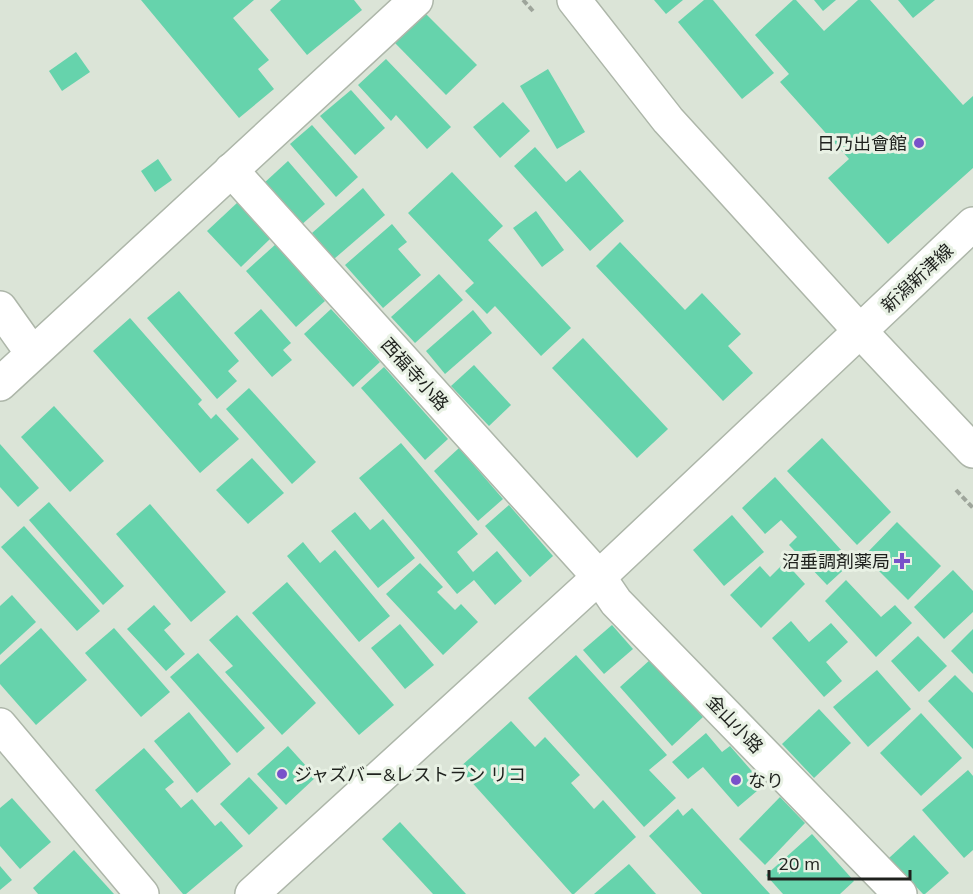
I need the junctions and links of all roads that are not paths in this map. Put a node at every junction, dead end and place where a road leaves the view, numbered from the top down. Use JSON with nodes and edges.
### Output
{"nodes":[{"id":1,"x":416,"y":0,"type":"edge"},
{"id":2,"x":574,"y":0,"type":"edge"},
{"id":3,"x":231,"y":170,"type":"junction"},
{"id":4,"x":973,"y":224,"type":"edge"},
{"id":5,"x":0,"y":308,"type":"edge"},
{"id":6,"x":860,"y":331,"type":"junction"},
{"id":7,"x":32,"y":353,"type":"junction"},
{"id":8,"x":0,"y":384,"type":"edge"},
{"id":9,"x":973,"y":451,"type":"edge"},
{"id":10,"x":599,"y":577,"type":"junction"},
{"id":11,"x":0,"y":725,"type":"edge"},
{"id":12,"x":142,"y":894,"type":"edge"},
{"id":13,"x":252,"y":894,"type":"edge"},
{"id":14,"x":900,"y":894,"type":"edge"}],
"edges":[{"from":1,"to":3,"type":"street"},
{"from":2,"to":6,"type":"street"},
{"from":3,"to":7,"type":"street"},
{"from":3,"to":10,"type":"street","name":"西福寺小路"},
{"from":4,"to":6,"type":"street","name":"新潟新津線"},
{"from":5,"to":7,"type":"street"},
{"from":6,"to":9,"type":"street"},
{"from":6,"to":10,"type":"street","name":"新潟新津線"},
{"from":7,"to":8,"type":"street"},
{"from":10,"to":13,"type":"street","name":"新潟新津線"},
{"from":10,"to":14,"type":"street","name":"金山小路"},
{"from":11,"to":12,"type":"street"}]}
